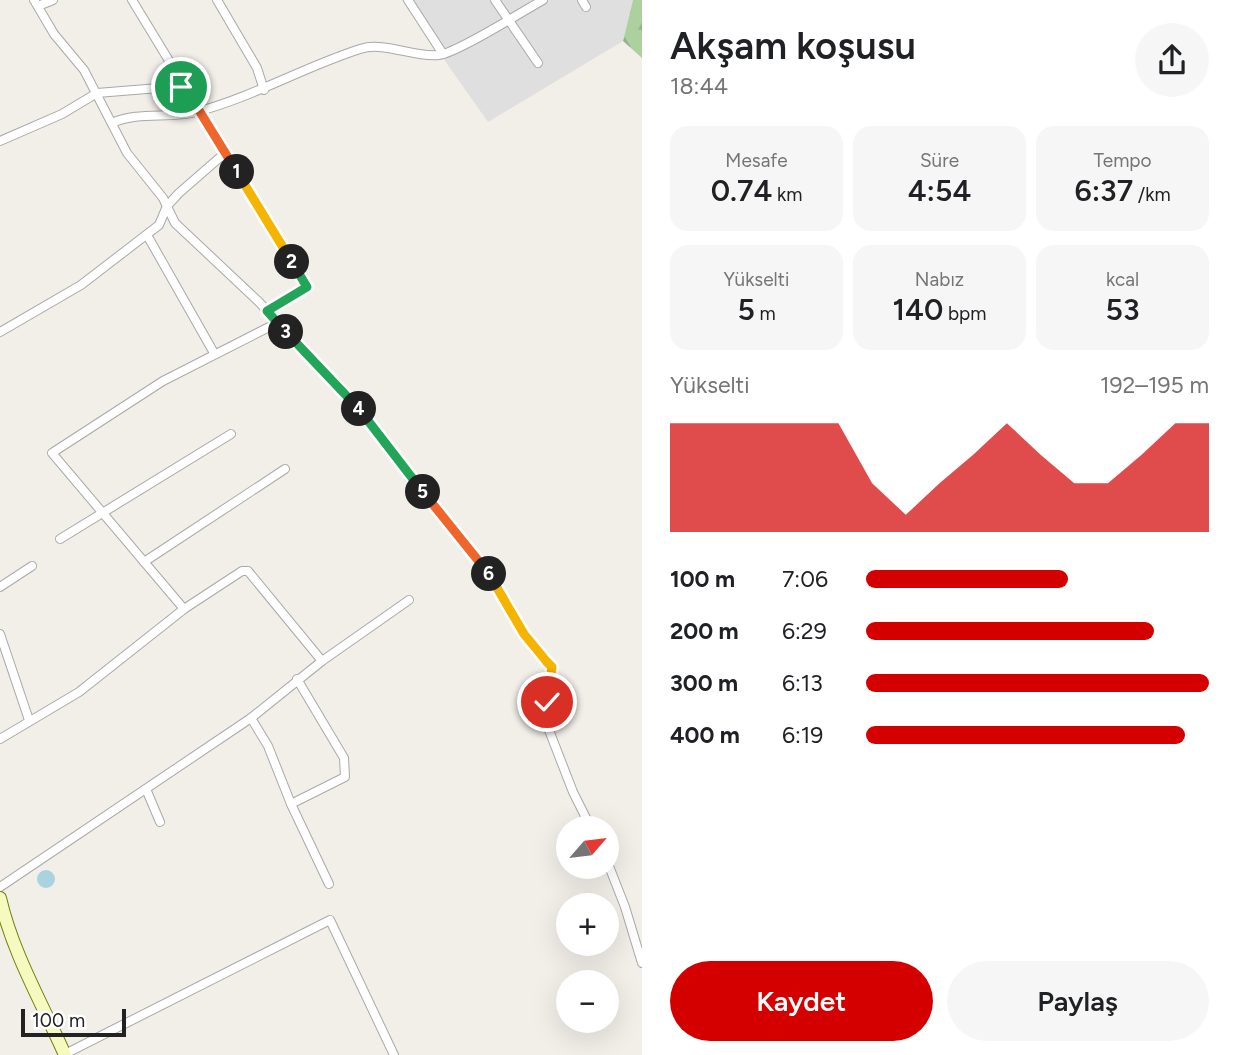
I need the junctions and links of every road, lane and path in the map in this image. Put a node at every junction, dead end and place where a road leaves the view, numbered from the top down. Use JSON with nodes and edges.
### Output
{"nodes":[{"id":1,"x":53,"y":0,"type":"edge"},
{"id":2,"x":132,"y":0,"type":"edge"},
{"id":3,"x":217,"y":0,"type":"edge"},
{"id":4,"x":408,"y":0,"type":"edge"},
{"id":5,"x":495,"y":0,"type":"edge"},
{"id":6,"x":543,"y":0,"type":"edge"},
{"id":7,"x":36,"y":3,"type":"edge"},
{"id":8,"x":508,"y":19,"type":"junction"},
{"id":9,"x":443,"y":54,"type":"junction"},
{"id":10,"x":538,"y":63,"type":"dead end"},
{"id":11,"x":184,"y":86,"type":"junction"},
{"id":12,"x":264,"y":90,"type":"junction"},
{"id":13,"x":97,"y":93,"type":"junction"},
{"id":14,"x":200,"y":111,"type":"junction"},
{"id":15,"x":112,"y":123,"type":"junction"},
{"id":16,"x":0,"y":141,"type":"edge"},
{"id":17,"x":225,"y":153,"type":"junction"},
{"id":18,"x":167,"y":206,"type":"junction"},
{"id":19,"x":146,"y":235,"type":"junction"},
{"id":20,"x":267,"y":311,"type":"junction"},
{"id":21,"x":277,"y":323,"type":"junction"},
{"id":22,"x":0,"y":332,"type":"edge"},
{"id":23,"x":214,"y":353,"type":"junction"},
{"id":24,"x":231,"y":434,"type":"dead end"},
{"id":25,"x":285,"y":469,"type":"dead end"},
{"id":26,"x":104,"y":514,"type":"junction"},
{"id":27,"x":60,"y":540,"type":"dead end"},
{"id":28,"x":144,"y":562,"type":"junction"},
{"id":29,"x":32,"y":566,"type":"dead end"},
{"id":30,"x":0,"y":587,"type":"edge"},
{"id":31,"x":409,"y":600,"type":"dead end"},
{"id":32,"x":184,"y":608,"type":"junction"},
{"id":33,"x":0,"y":634,"type":"edge"},
{"id":34,"x":321,"y":661,"type":"junction"},
{"id":35,"x":297,"y":679,"type":"junction"},
{"id":36,"x":250,"y":718,"type":"junction"},
{"id":37,"x":29,"y":720,"type":"junction"},
{"id":38,"x":0,"y":739,"type":"edge"},
{"id":39,"x":146,"y":789,"type":"junction"},
{"id":40,"x":291,"y":804,"type":"junction"},
{"id":41,"x":586,"y":816,"type":"edge"},
{"id":42,"x":160,"y":822,"type":"dead end"},
{"id":43,"x":614,"y":879,"type":"edge"},
{"id":44,"x":329,"y":884,"type":"dead end"},
{"id":45,"x":0,"y":887,"type":"edge"},
{"id":46,"x":0,"y":898,"type":"edge"},
{"id":47,"x":3,"y":925,"type":"edge"},
{"id":48,"x":642,"y":964,"type":"edge"},
{"id":49,"x":65,"y":1055,"type":"edge"},
{"id":50,"x":394,"y":1055,"type":"edge"}],
"edges":[{"from":1,"to":7,"type":"street"},
{"from":2,"to":11,"type":"street"},
{"from":3,"to":12,"type":"street"},
{"from":4,"to":9,"type":"street"},
{"from":5,"to":8,"type":"street"},
{"from":6,"to":8,"type":"street"},
{"from":7,"to":13,"type":"street"},
{"from":8,"to":9,"type":"street"},
{"from":8,"to":10,"type":"street"},
{"from":9,"to":12,"type":"street"},
{"from":11,"to":13,"type":"street"},
{"from":11,"to":14,"type":"street"},
{"from":12,"to":14,"type":"street"},
{"from":13,"to":15,"type":"street"},
{"from":13,"to":16,"type":"street"},
{"from":14,"to":15,"type":"street"},
{"from":14,"to":17,"type":"street"},
{"from":15,"to":18,"type":"street"},
{"from":17,"to":18,"type":"street"},
{"from":17,"to":20,"type":"street"},
{"from":18,"to":19,"type":"street"},
{"from":18,"to":20,"type":"street"},
{"from":19,"to":22,"type":"street"},
{"from":19,"to":23,"type":"street"},
{"from":20,"to":21,"type":"street"},
{"from":21,"to":23,"type":"street"},
{"from":21,"to":41,"type":"street"},
{"from":23,"to":26,"type":"street"},
{"from":24,"to":26,"type":"street"},
{"from":25,"to":28,"type":"street"},
{"from":26,"to":27,"type":"street"},
{"from":26,"to":28,"type":"street"},
{"from":28,"to":32,"type":"street"},
{"from":29,"to":30,"type":"street"},
{"from":31,"to":34,"type":"street"},
{"from":32,"to":34,"type":"street"},
{"from":32,"to":37,"type":"street"},
{"from":33,"to":37,"type":"street"},
{"from":34,"to":35,"type":"street"},
{"from":35,"to":36,"type":"street"},
{"from":35,"to":40,"type":"street"},
{"from":36,"to":39,"type":"street"},
{"from":36,"to":40,"type":"street"},
{"from":37,"to":38,"type":"street"},
{"from":39,"to":42,"type":"street"},
{"from":39,"to":45,"type":"street"},
{"from":40,"to":44,"type":"street"},
{"from":43,"to":48,"type":"street"},
{"from":46,"to":47,"type":"main road"},
{"from":47,"to":49,"type":"main road"},
{"from":49,"to":50,"type":"street"}]}
